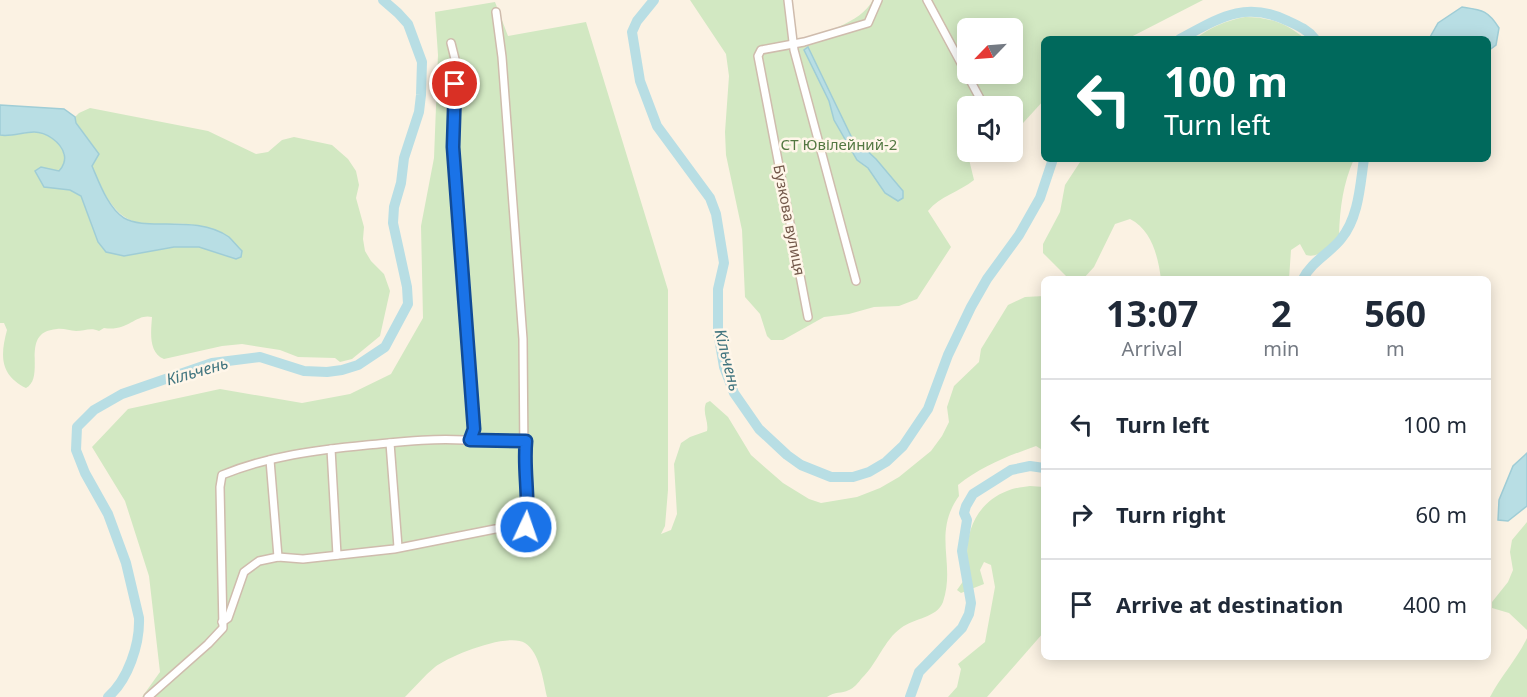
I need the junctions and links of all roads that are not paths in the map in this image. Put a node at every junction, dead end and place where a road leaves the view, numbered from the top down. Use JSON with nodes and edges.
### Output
{"nodes":[{"id":1,"x":788,"y":0,"type":"edge"},
{"id":2,"x":878,"y":0,"type":"edge"},
{"id":3,"x":927,"y":0,"type":"edge"},
{"id":4,"x":496,"y":12,"type":"dead end"},
{"id":5,"x":451,"y":43,"type":"dead end"},
{"id":6,"x":794,"y":44,"type":"junction"},
{"id":7,"x":979,"y":96,"type":"edge"},
{"id":8,"x":856,"y":281,"type":"dead end"},
{"id":9,"x":808,"y":317,"type":"dead end"},
{"id":10,"x":470,"y":440,"type":"junction"},
{"id":11,"x":526,"y":441,"type":"junction"},
{"id":12,"x":390,"y":443,"type":"junction"},
{"id":13,"x":331,"y":449,"type":"junction"},
{"id":14,"x":270,"y":460,"type":"junction"},
{"id":15,"x":398,"y":548,"type":"junction"},
{"id":16,"x":337,"y":555,"type":"junction"},
{"id":17,"x":278,"y":557,"type":"junction"},
{"id":18,"x":222,"y":622,"type":"junction"},
{"id":19,"x":148,"y":697,"type":"edge"}],
"edges":[{"from":1,"to":6,"type":"street"},
{"from":2,"to":6,"type":"street"},
{"from":3,"to":7,"type":"street"},
{"from":4,"to":11,"type":"street"},
{"from":5,"to":10,"type":"street"},
{"from":6,"to":8,"type":"street"},
{"from":6,"to":9,"type":"street","name":"Бузкова вулиця"},
{"from":10,"to":11,"type":"street"},
{"from":10,"to":12,"type":"street"},
{"from":11,"to":15,"type":"street"},
{"from":12,"to":13,"type":"street"},
{"from":12,"to":15,"type":"street"},
{"from":13,"to":14,"type":"street"},
{"from":13,"to":16,"type":"street"},
{"from":14,"to":17,"type":"street"},
{"from":14,"to":18,"type":"street"},
{"from":15,"to":16,"type":"street"},
{"from":16,"to":17,"type":"street"},
{"from":17,"to":18,"type":"street"},
{"from":18,"to":19,"type":"street"}]}
